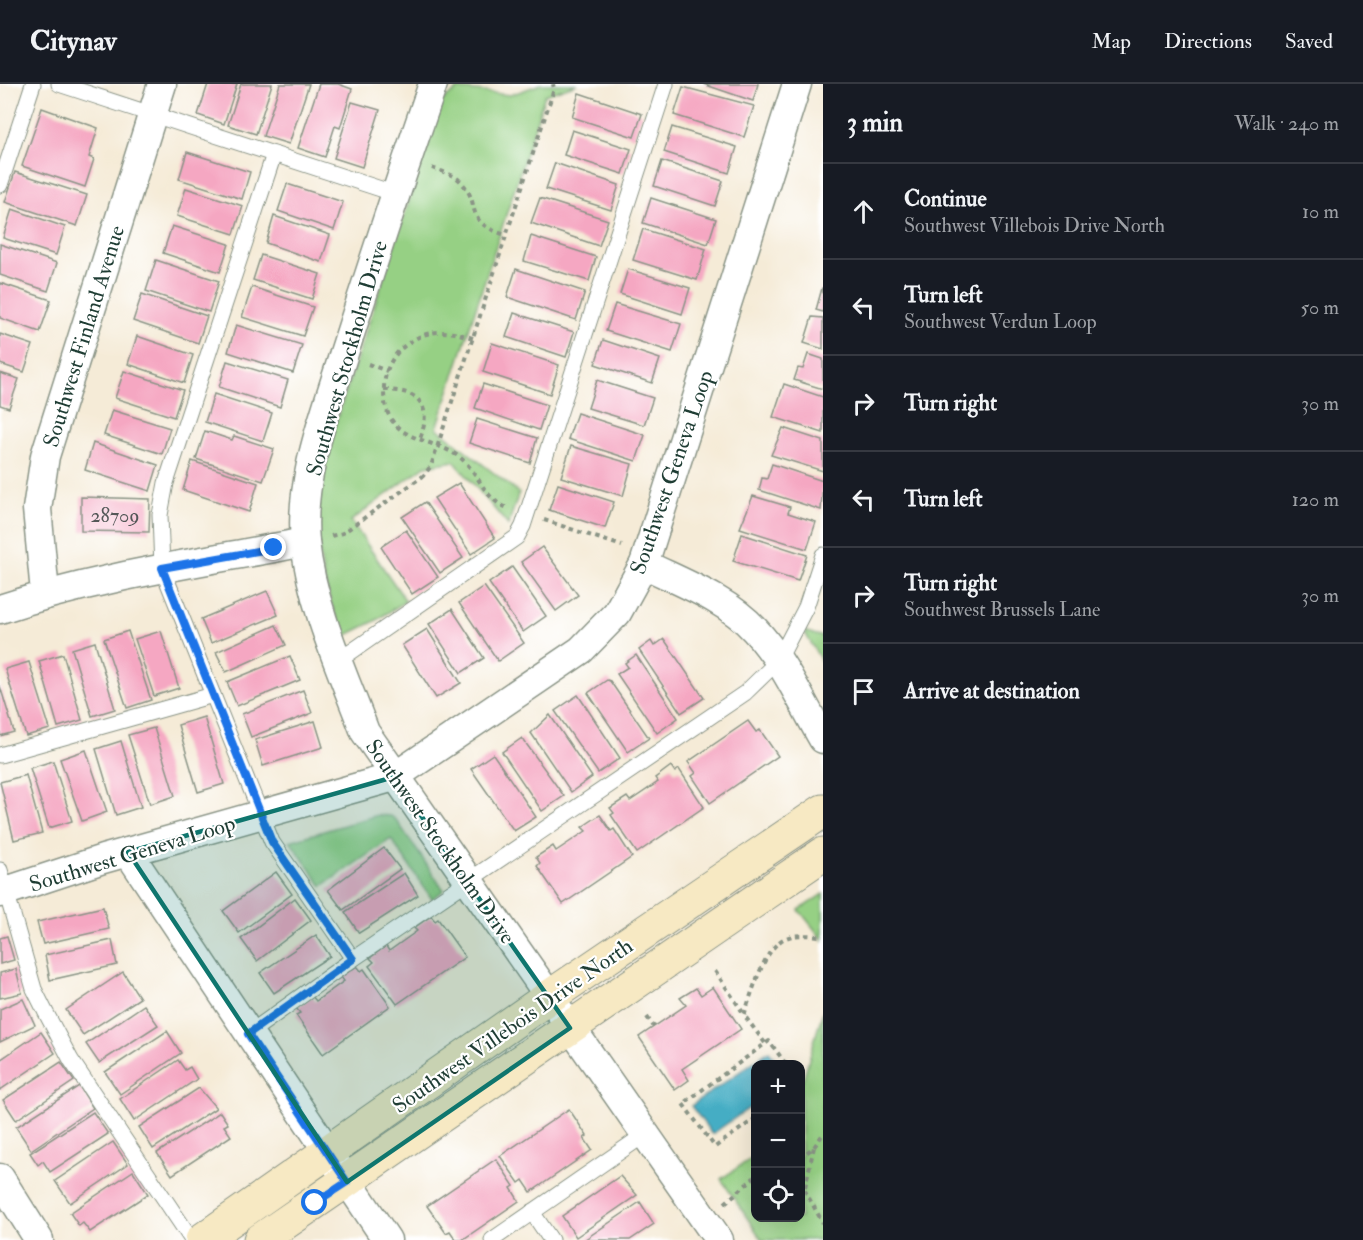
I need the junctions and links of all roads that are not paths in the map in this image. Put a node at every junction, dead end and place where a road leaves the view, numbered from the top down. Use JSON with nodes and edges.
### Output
{"nodes":[{"id":1,"x":33,"y":84,"type":"edge"},
{"id":2,"x":59,"y":84,"type":"edge"},
{"id":3,"x":162,"y":84,"type":"edge"},
{"id":4,"x":433,"y":84,"type":"edge"},
{"id":5,"x":666,"y":84,"type":"edge"},
{"id":6,"x":797,"y":84,"type":"edge"},
{"id":7,"x":152,"y":114,"type":"junction"},
{"id":8,"x":274,"y":154,"type":"junction"},
{"id":9,"x":0,"y":185,"type":"edge"},
{"id":10,"x":396,"y":194,"type":"junction"},
{"id":11,"x":306,"y":542,"type":"junction"},
{"id":12,"x":823,"y":555,"type":"edge"},
{"id":13,"x":644,"y":564,"type":"junction"},
{"id":14,"x":162,"y":568,"type":"junction"},
{"id":15,"x":45,"y":593,"type":"junction"},
{"id":16,"x":0,"y":609,"type":"edge"},
{"id":17,"x":338,"y":661,"type":"junction"},
{"id":18,"x":778,"y":661,"type":"junction"},
{"id":19,"x":213,"y":695,"type":"junction"},
{"id":20,"x":823,"y":739,"type":"edge"},
{"id":21,"x":0,"y":755,"type":"edge"},
{"id":22,"x":394,"y":777,"type":"junction"},
{"id":23,"x":823,"y":811,"type":"edge"},
{"id":24,"x":261,"y":814,"type":"junction"},
{"id":25,"x":128,"y":852,"type":"junction"},
{"id":26,"x":823,"y":854,"type":"edge"},
{"id":27,"x":467,"y":881,"type":"junction"},
{"id":28,"x":2,"y":885,"type":"edge"},
{"id":29,"x":353,"y":959,"type":"junction"},
{"id":30,"x":549,"y":997,"type":"junction"},
{"id":31,"x":570,"y":1028,"type":"junction"},
{"id":32,"x":248,"y":1034,"type":"junction"},
{"id":33,"x":644,"y":1135,"type":"junction"},
{"id":34,"x":327,"y":1153,"type":"junction"},
{"id":35,"x":0,"y":1178,"type":"edge"},
{"id":36,"x":347,"y":1182,"type":"junction"},
{"id":37,"x":532,"y":1212,"type":"junction"},
{"id":38,"x":710,"y":1230,"type":"edge"},
{"id":39,"x":39,"y":1240,"type":"edge"},
{"id":40,"x":192,"y":1240,"type":"edge"},
{"id":41,"x":202,"y":1240,"type":"edge"},
{"id":42,"x":260,"y":1240,"type":"edge"},
{"id":43,"x":387,"y":1240,"type":"edge"},
{"id":44,"x":492,"y":1240,"type":"edge"},
{"id":45,"x":551,"y":1240,"type":"edge"}],
"edges":[{"from":1,"to":9,"type":"lane"},
{"from":2,"to":7,"type":"lane"},
{"from":3,"to":7,"type":"street","name":"Southwest Finland Avenue"},
{"from":4,"to":10,"type":"street","name":"Southwest Stockholm Drive"},
{"from":5,"to":17,"type":"lane"},
{"from":6,"to":13,"type":"street","name":"Southwest Geneva Loop"},
{"from":7,"to":8,"type":"lane"},
{"from":7,"to":15,"type":"street","name":"Southwest Finland Avenue"},
{"from":8,"to":10,"type":"lane"},
{"from":8,"to":14,"type":"lane"},
{"from":10,"to":11,"type":"street","name":"Southwest Stockholm Drive"},
{"from":11,"to":14,"type":"street"},
{"from":11,"to":17,"type":"street","name":"Southwest Stockholm Drive"},
{"from":12,"to":18,"type":"lane"},
{"from":13,"to":18,"type":"street"},
{"from":13,"to":22,"type":"street","name":"Southwest Geneva Loop"},
{"from":14,"to":15,"type":"street"},
{"from":14,"to":19,"type":"lane"},
{"from":15,"to":16,"type":"street"},
{"from":17,"to":22,"type":"street","name":"Southwest Stockholm Drive"},
{"from":18,"to":20,"type":"street"},
{"from":18,"to":27,"type":"lane"},
{"from":19,"to":21,"type":"lane"},
{"from":19,"to":24,"type":"lane"},
{"from":22,"to":24,"type":"street","name":"Southwest Geneva Loop"},
{"from":22,"to":27,"type":"street","name":"Southwest Stockholm Drive"},
{"from":23,"to":30,"type":"street","name":"Southwest Villebois Drive North"},
{"from":24,"to":25,"type":"street","name":"Southwest Geneva Loop"},
{"from":24,"to":29,"type":"lane"},
{"from":25,"to":28,"type":"street","name":"Southwest Geneva Loop"},
{"from":25,"to":32,"type":"street"},
{"from":26,"to":31,"type":"street","name":"Southwest Villebois Drive North"},
{"from":27,"to":29,"type":"lane"},
{"from":27,"to":30,"type":"street","name":"Southwest Stockholm Drive"},
{"from":28,"to":40,"type":"lane"},
{"from":29,"to":32,"type":"lane"},
{"from":30,"to":31,"type":"street","name":"Southwest Stockholm Drive"},
{"from":30,"to":34,"type":"street","name":"Southwest Villebois Drive North"},
{"from":31,"to":33,"type":"street","name":"Southwest Stockholm Drive"},
{"from":31,"to":36,"type":"street","name":"Southwest Villebois Drive North"},
{"from":32,"to":34,"type":"street"},
{"from":33,"to":37,"type":"lane"},
{"from":33,"to":38,"type":"street","name":"Southwest Stockholm Drive"},
{"from":34,"to":36,"type":"street"},
{"from":34,"to":41,"type":"street","name":"Southwest Villebois Drive North"},
{"from":35,"to":39,"type":"street"},
{"from":36,"to":42,"type":"street","name":"Southwest Villebois Drive North"},
{"from":36,"to":43,"type":"street"},
{"from":37,"to":44,"type":"lane"},
{"from":37,"to":45,"type":"lane"}]}
